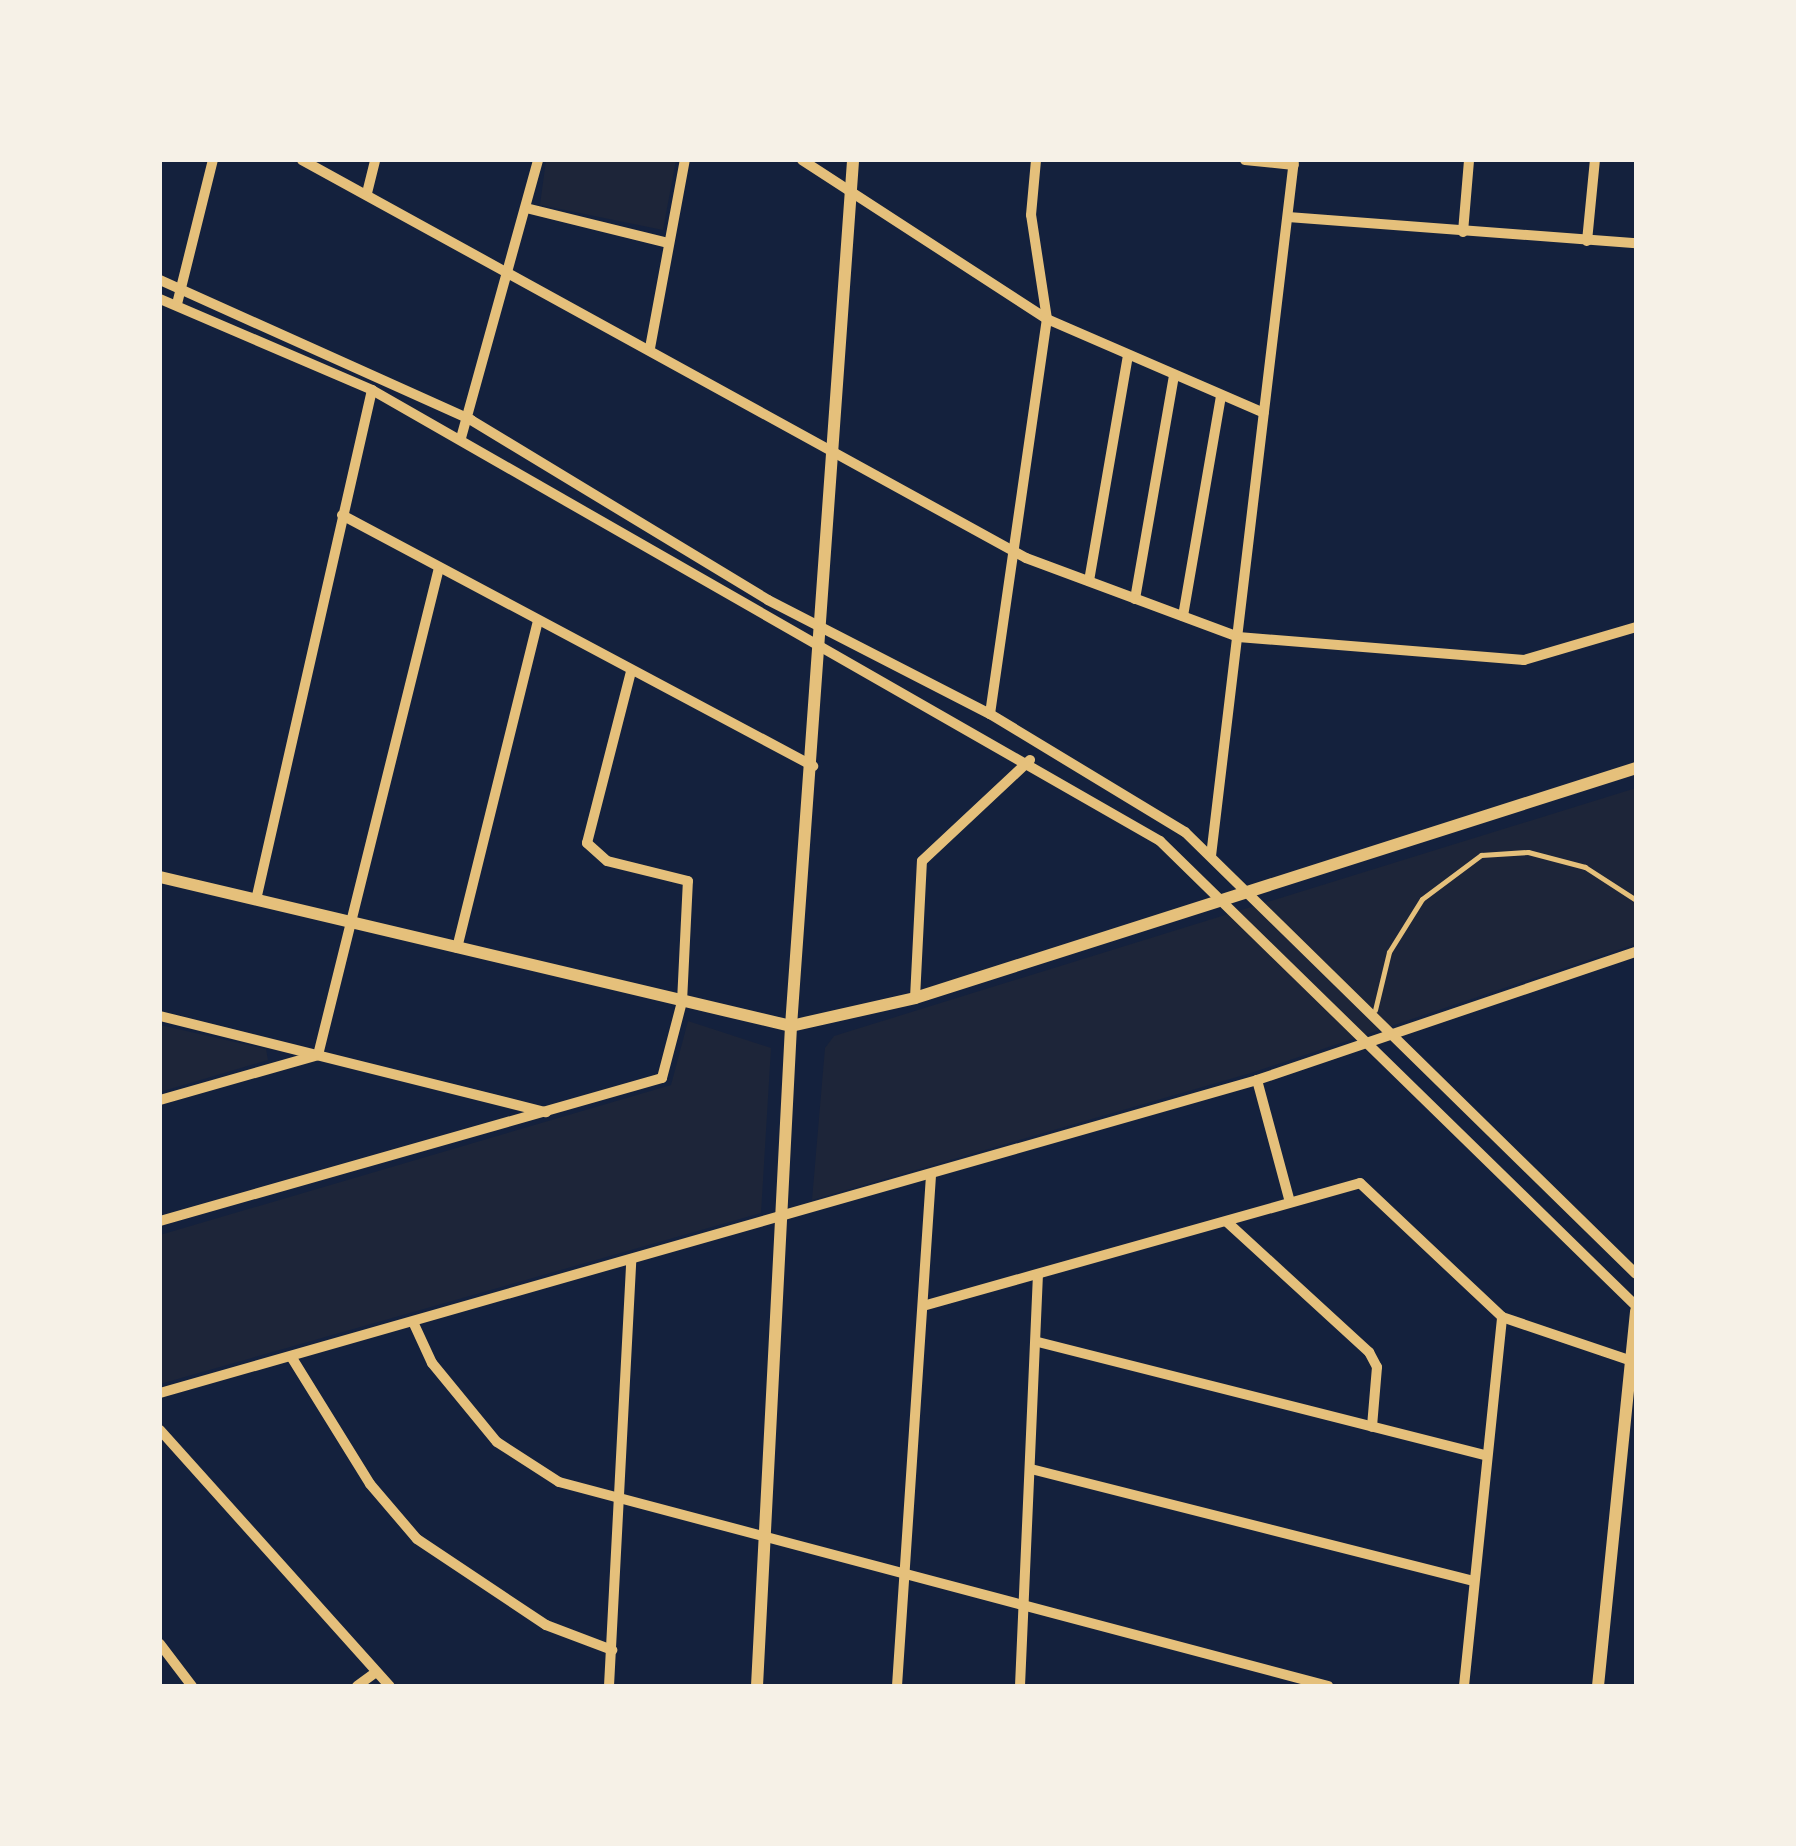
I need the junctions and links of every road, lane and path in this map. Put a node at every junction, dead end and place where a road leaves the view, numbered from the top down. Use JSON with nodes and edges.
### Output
{"nodes":[{"id":1,"x":213,"y":160,"type":"edge"},
{"id":2,"x":302,"y":160,"type":"edge"},
{"id":3,"x":376,"y":160,"type":"edge"},
{"id":4,"x":538,"y":160,"type":"edge"},
{"id":5,"x":685,"y":160,"type":"edge"},
{"id":6,"x":802,"y":160,"type":"edge"},
{"id":7,"x":853,"y":160,"type":"edge"},
{"id":8,"x":1036,"y":160,"type":"edge"},
{"id":9,"x":1245,"y":160,"type":"edge"},
{"id":10,"x":1469,"y":160,"type":"edge"},
{"id":11,"x":1594,"y":160,"type":"edge"},
{"id":12,"x":1294,"y":163,"type":"edge"},
{"id":13,"x":850,"y":186,"type":"junction"},
{"id":14,"x":367,"y":192,"type":"junction"},
{"id":15,"x":526,"y":208,"type":"junction"},
{"id":16,"x":1288,"y":217,"type":"junction"},
{"id":17,"x":1463,"y":232,"type":"junction"},
{"id":18,"x":1587,"y":241,"type":"junction"},
{"id":19,"x":669,"y":243,"type":"junction"},
{"id":20,"x":1636,"y":243,"type":"edge"},
{"id":21,"x":510,"y":274,"type":"junction"},
{"id":22,"x":160,"y":280,"type":"edge"},
{"id":23,"x":181,"y":287,"type":"junction"},
{"id":24,"x":160,"y":299,"type":"edge"},
{"id":25,"x":176,"y":304,"type":"junction"},
{"id":26,"x":1047,"y":318,"type":"junction"},
{"id":27,"x":650,"y":348,"type":"junction"},
{"id":28,"x":1128,"y":356,"type":"junction"},
{"id":29,"x":1174,"y":376,"type":"junction"},
{"id":30,"x":372,"y":390,"type":"junction"},
{"id":31,"x":1221,"y":396,"type":"junction"},
{"id":32,"x":1264,"y":413,"type":"junction"},
{"id":33,"x":471,"y":420,"type":"junction"},
{"id":34,"x":460,"y":438,"type":"junction"},
{"id":35,"x":829,"y":452,"type":"junction"},
{"id":36,"x":342,"y":515,"type":"junction"},
{"id":37,"x":1011,"y":548,"type":"junction"},
{"id":38,"x":438,"y":568,"type":"junction"},
{"id":39,"x":1088,"y":581,"type":"junction"},
{"id":40,"x":1135,"y":598,"type":"junction"},
{"id":41,"x":1182,"y":616,"type":"junction"},
{"id":42,"x":538,"y":620,"type":"junction"},
{"id":43,"x":820,"y":627,"type":"junction"},
{"id":44,"x":1636,"y":627,"type":"edge"},
{"id":45,"x":1238,"y":636,"type":"junction"},
{"id":46,"x":820,"y":650,"type":"junction"},
{"id":47,"x":631,"y":672,"type":"junction"},
{"id":48,"x":990,"y":714,"type":"junction"},
{"id":49,"x":1030,"y":760,"type":"junction"},
{"id":50,"x":814,"y":767,"type":"junction"},
{"id":51,"x":1636,"y":768,"type":"edge"},
{"id":52,"x":1211,"y":857,"type":"junction"},
{"id":53,"x":160,"y":877,"type":"edge"},
{"id":54,"x":1249,"y":891,"type":"junction"},
{"id":55,"x":1226,"y":898,"type":"junction"},
{"id":56,"x":256,"y":900,"type":"junction"},
{"id":57,"x":1636,"y":900,"type":"edge"},
{"id":58,"x":354,"y":926,"type":"junction"},
{"id":59,"x":457,"y":948,"type":"junction"},
{"id":60,"x":1636,"y":952,"type":"edge"},
{"id":61,"x":916,"y":998,"type":"junction"},
{"id":62,"x":682,"y":1002,"type":"junction"},
{"id":63,"x":1375,"y":1010,"type":"junction"},
{"id":64,"x":160,"y":1016,"type":"edge"},
{"id":65,"x":791,"y":1026,"type":"junction"},
{"id":66,"x":1397,"y":1034,"type":"junction"},
{"id":67,"x":1373,"y":1043,"type":"junction"},
{"id":68,"x":318,"y":1055,"type":"junction"},
{"id":69,"x":1256,"y":1080,"type":"junction"},
{"id":70,"x":160,"y":1100,"type":"edge"},
{"id":71,"x":547,"y":1112,"type":"junction"},
{"id":72,"x":931,"y":1175,"type":"junction"},
{"id":73,"x":1290,"y":1202,"type":"junction"},
{"id":74,"x":783,"y":1216,"type":"junction"},
{"id":75,"x":160,"y":1221,"type":"edge"},
{"id":76,"x":1227,"y":1222,"type":"junction"},
{"id":77,"x":632,"y":1262,"type":"junction"},
{"id":78,"x":1636,"y":1274,"type":"edge"},
{"id":79,"x":1038,"y":1276,"type":"junction"},
{"id":80,"x":924,"y":1306,"type":"junction"},
{"id":81,"x":1636,"y":1309,"type":"edge"},
{"id":82,"x":1502,"y":1318,"type":"junction"},
{"id":83,"x":414,"y":1324,"type":"junction"},
{"id":84,"x":1038,"y":1342,"type":"junction"},
{"id":85,"x":292,"y":1358,"type":"junction"},
{"id":86,"x":1629,"y":1360,"type":"junction"},
{"id":87,"x":160,"y":1393,"type":"edge"},
{"id":88,"x":1372,"y":1426,"type":"junction"},
{"id":89,"x":160,"y":1430,"type":"edge"},
{"id":90,"x":1486,"y":1455,"type":"junction"},
{"id":91,"x":1031,"y":1469,"type":"junction"},
{"id":92,"x":617,"y":1498,"type":"junction"},
{"id":93,"x":764,"y":1540,"type":"junction"},
{"id":94,"x":902,"y":1576,"type":"junction"},
{"id":95,"x":1474,"y":1582,"type":"junction"},
{"id":96,"x":1025,"y":1608,"type":"junction"},
{"id":97,"x":160,"y":1644,"type":"edge"},
{"id":98,"x":612,"y":1650,"type":"junction"},
{"id":99,"x":375,"y":1672,"type":"junction"},
{"id":100,"x":192,"y":1686,"type":"edge"},
{"id":101,"x":357,"y":1686,"type":"edge"},
{"id":102,"x":390,"y":1686,"type":"edge"},
{"id":103,"x":609,"y":1686,"type":"edge"},
{"id":104,"x":757,"y":1686,"type":"edge"},
{"id":105,"x":897,"y":1686,"type":"edge"},
{"id":106,"x":1020,"y":1686,"type":"edge"},
{"id":107,"x":1328,"y":1686,"type":"edge"},
{"id":108,"x":1464,"y":1686,"type":"edge"},
{"id":109,"x":1598,"y":1686,"type":"edge"}],
"edges":[{"from":1,"to":23,"type":"street"},
{"from":2,"to":14,"type":"street"},
{"from":3,"to":14,"type":"street"},
{"from":4,"to":15,"type":"street"},
{"from":5,"to":19,"type":"street"},
{"from":6,"to":13,"type":"street"},
{"from":7,"to":13,"type":"street"},
{"from":8,"to":26,"type":"street"},
{"from":9,"to":12,"type":"street"},
{"from":10,"to":17,"type":"street"},
{"from":11,"to":18,"type":"street"},
{"from":12,"to":16,"type":"street"},
{"from":13,"to":26,"type":"street"},
{"from":13,"to":35,"type":"street"},
{"from":14,"to":21,"type":"street"},
{"from":15,"to":19,"type":"street"},
{"from":15,"to":21,"type":"street"},
{"from":16,"to":17,"type":"street"},
{"from":16,"to":32,"type":"street"},
{"from":17,"to":18,"type":"street"},
{"from":18,"to":20,"type":"street"},
{"from":19,"to":27,"type":"street"},
{"from":21,"to":27,"type":"street"},
{"from":21,"to":33,"type":"street"},
{"from":22,"to":23,"type":"street"},
{"from":23,"to":25,"type":"street"},
{"from":23,"to":33,"type":"street"},
{"from":24,"to":25,"type":"street"},
{"from":25,"to":30,"type":"street"},
{"from":26,"to":28,"type":"street"},
{"from":26,"to":37,"type":"street"},
{"from":27,"to":35,"type":"street"},
{"from":28,"to":29,"type":"street"},
{"from":28,"to":39,"type":"street"},
{"from":29,"to":31,"type":"street"},
{"from":29,"to":40,"type":"street"},
{"from":30,"to":34,"type":"street"},
{"from":30,"to":36,"type":"street"},
{"from":31,"to":32,"type":"street"},
{"from":31,"to":41,"type":"street"},
{"from":32,"to":45,"type":"street"},
{"from":33,"to":34,"type":"street"},
{"from":33,"to":43,"type":"street"},
{"from":34,"to":46,"type":"street"},
{"from":35,"to":37,"type":"street"},
{"from":35,"to":43,"type":"street"},
{"from":36,"to":38,"type":"street"},
{"from":36,"to":56,"type":"street"},
{"from":37,"to":39,"type":"street"},
{"from":37,"to":48,"type":"street"},
{"from":38,"to":42,"type":"street"},
{"from":38,"to":58,"type":"street"},
{"from":39,"to":40,"type":"street"},
{"from":40,"to":41,"type":"street"},
{"from":41,"to":45,"type":"street"},
{"from":42,"to":47,"type":"street"},
{"from":42,"to":59,"type":"street"},
{"from":43,"to":46,"type":"street"},
{"from":43,"to":48,"type":"street"},
{"from":44,"to":45,"type":"street"},
{"from":45,"to":52,"type":"street"},
{"from":46,"to":49,"type":"street"},
{"from":46,"to":50,"type":"street"},
{"from":47,"to":50,"type":"street"},
{"from":47,"to":62,"type":"street"},
{"from":48,"to":52,"type":"street"},
{"from":49,"to":55,"type":"street"},
{"from":49,"to":61,"type":"street"},
{"from":50,"to":65,"type":"street"},
{"from":51,"to":54,"type":"street"},
{"from":52,"to":54,"type":"street"},
{"from":53,"to":56,"type":"street"},
{"from":54,"to":55,"type":"street"},
{"from":54,"to":63,"type":"street"},
{"from":55,"to":61,"type":"street"},
{"from":55,"to":67,"type":"street"},
{"from":56,"to":58,"type":"street"},
{"from":57,"to":63,"type":"lane"},
{"from":58,"to":59,"type":"street"},
{"from":58,"to":68,"type":"street"},
{"from":59,"to":62,"type":"street"},
{"from":60,"to":66,"type":"street"},
{"from":61,"to":65,"type":"street"},
{"from":62,"to":65,"type":"street"},
{"from":62,"to":71,"type":"street"},
{"from":63,"to":66,"type":"street"},
{"from":64,"to":68,"type":"street"},
{"from":65,"to":74,"type":"street"},
{"from":66,"to":67,"type":"street"},
{"from":66,"to":78,"type":"street"},
{"from":67,"to":69,"type":"street"},
{"from":67,"to":81,"type":"street"},
{"from":68,"to":70,"type":"street"},
{"from":68,"to":71,"type":"street"},
{"from":69,"to":72,"type":"street"},
{"from":69,"to":73,"type":"street"},
{"from":71,"to":75,"type":"street"},
{"from":72,"to":74,"type":"street"},
{"from":72,"to":80,"type":"street"},
{"from":73,"to":76,"type":"street"},
{"from":73,"to":82,"type":"street"},
{"from":74,"to":77,"type":"street"},
{"from":74,"to":93,"type":"street"},
{"from":76,"to":79,"type":"street"},
{"from":76,"to":88,"type":"street"},
{"from":77,"to":83,"type":"street"},
{"from":77,"to":92,"type":"street"},
{"from":79,"to":80,"type":"street"},
{"from":79,"to":84,"type":"street"},
{"from":80,"to":94,"type":"street"},
{"from":81,"to":86,"type":"street"},
{"from":82,"to":86,"type":"street"},
{"from":82,"to":90,"type":"street"},
{"from":83,"to":85,"type":"street"},
{"from":83,"to":92,"type":"street"},
{"from":84,"to":88,"type":"street"},
{"from":84,"to":91,"type":"street"},
{"from":85,"to":87,"type":"street"},
{"from":85,"to":98,"type":"street"},
{"from":86,"to":109,"type":"street"},
{"from":88,"to":90,"type":"street"},
{"from":89,"to":99,"type":"street"},
{"from":90,"to":95,"type":"street"},
{"from":91,"to":95,"type":"street"},
{"from":91,"to":96,"type":"street"},
{"from":92,"to":93,"type":"street"},
{"from":92,"to":98,"type":"street"},
{"from":93,"to":94,"type":"street"},
{"from":93,"to":104,"type":"street"},
{"from":94,"to":96,"type":"street"},
{"from":94,"to":105,"type":"street"},
{"from":95,"to":108,"type":"street"},
{"from":96,"to":106,"type":"street"},
{"from":96,"to":107,"type":"street"},
{"from":97,"to":100,"type":"street"},
{"from":98,"to":103,"type":"street"},
{"from":99,"to":101,"type":"street"},
{"from":99,"to":102,"type":"street"}]}
